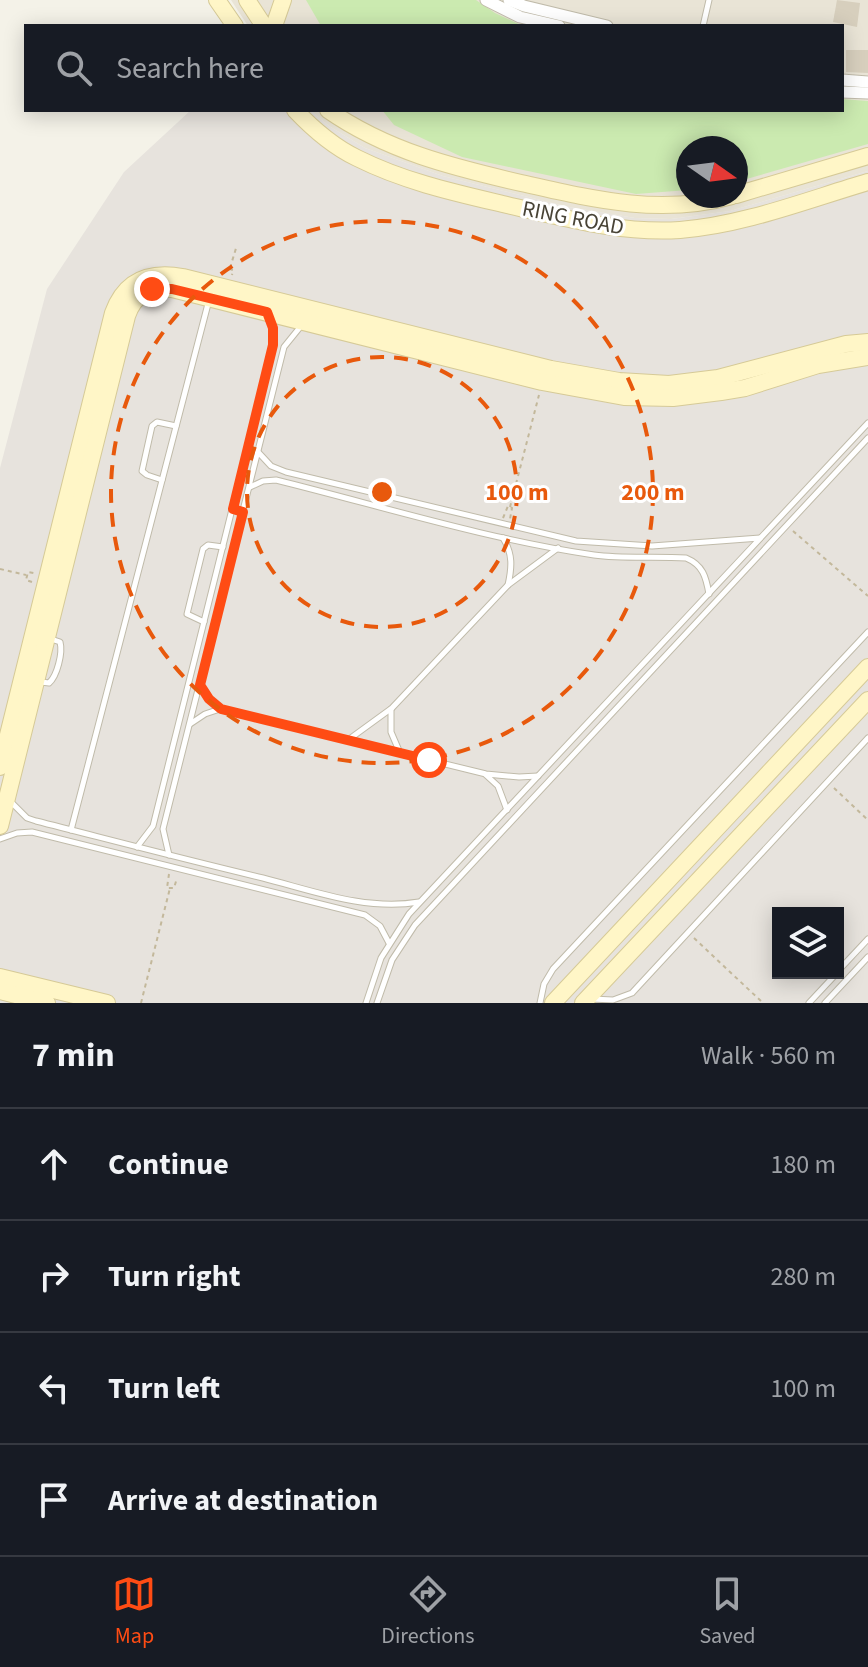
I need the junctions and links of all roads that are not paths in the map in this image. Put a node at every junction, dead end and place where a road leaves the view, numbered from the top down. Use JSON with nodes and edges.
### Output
{"nodes":[{"id":1,"x":217,"y":0,"type":"edge"},
{"id":2,"x":247,"y":0,"type":"edge"},
{"id":3,"x":283,"y":0,"type":"edge"},
{"id":4,"x":486,"y":0,"type":"edge"},
{"id":5,"x":509,"y":0,"type":"edge"},
{"id":6,"x":709,"y":0,"type":"edge"},
{"id":7,"x":234,"y":24,"type":"edge"},
{"id":8,"x":263,"y":24,"type":"edge"},
{"id":9,"x":275,"y":24,"type":"edge"},
{"id":10,"x":550,"y":24,"type":"edge"},
{"id":11,"x":599,"y":24,"type":"edge"},
{"id":12,"x":703,"y":24,"type":"edge"},
{"id":13,"x":844,"y":80,"type":"edge"},
{"id":14,"x":868,"y":82,"type":"edge"},
{"id":15,"x":844,"y":92,"type":"edge"},
{"id":16,"x":868,"y":93,"type":"edge"},
{"id":17,"x":297,"y":112,"type":"edge"},
{"id":18,"x":331,"y":112,"type":"edge"},
{"id":19,"x":392,"y":147,"type":"junction"},
{"id":20,"x":868,"y":156,"type":"edge"},
{"id":21,"x":383,"y":170,"type":"junction"},
{"id":22,"x":868,"y":182,"type":"edge"},
{"id":23,"x":539,"y":187,"type":"junction"},
{"id":24,"x":748,"y":191,"type":"edge"},
{"id":25,"x":676,"y":205,"type":"edge"},
{"id":26,"x":533,"y":211,"type":"junction"},
{"id":27,"x":211,"y":291,"type":"junction"},
{"id":28,"x":267,"y":312,"type":"junction"},
{"id":29,"x":309,"y":323,"type":"junction"},
{"id":30,"x":376,"y":334,"type":"junction"},
{"id":31,"x":868,"y":342,"type":"edge"},
{"id":32,"x":868,"y":357,"type":"edge"},
{"id":33,"x":817,"y":359,"type":"junction"},
{"id":34,"x":868,"y":423,"type":"edge"},
{"id":35,"x":176,"y":426,"type":"junction"},
{"id":36,"x":868,"y":438,"type":"edge"},
{"id":37,"x":258,"y":451,"type":"junction"},
{"id":38,"x":162,"y":480,"type":"junction"},
{"id":39,"x":249,"y":488,"type":"junction"},
{"id":40,"x":233,"y":509,"type":"junction"},
{"id":41,"x":243,"y":512,"type":"junction"},
{"id":42,"x":502,"y":537,"type":"junction"},
{"id":43,"x":761,"y":538,"type":"junction"},
{"id":44,"x":223,"y":547,"type":"junction"},
{"id":45,"x":558,"y":548,"type":"junction"},
{"id":46,"x":57,"y":565,"type":"junction"},
{"id":47,"x":508,"y":585,"type":"junction"},
{"id":48,"x":709,"y":594,"type":"junction"},
{"id":49,"x":204,"y":622,"type":"junction"},
{"id":50,"x":868,"y":632,"type":"edge"},
{"id":51,"x":640,"y":667,"type":"junction"},
{"id":52,"x":868,"y":667,"type":"edge"},
{"id":53,"x":648,"y":676,"type":"junction"},
{"id":54,"x":200,"y":685,"type":"junction"},
{"id":55,"x":868,"y":700,"type":"edge"},
{"id":56,"x":392,"y":708,"type":"junction"},
{"id":57,"x":221,"y":709,"type":"junction"},
{"id":58,"x":178,"y":725,"type":"junction"},
{"id":59,"x":190,"y":726,"type":"junction"},
{"id":60,"x":801,"y":737,"type":"junction"},
{"id":61,"x":868,"y":738,"type":"edge"},
{"id":62,"x":347,"y":740,"type":"junction"},
{"id":63,"x":14,"y":742,"type":"junction"},
{"id":64,"x":400,"y":753,"type":"junction"},
{"id":65,"x":817,"y":755,"type":"junction"},
{"id":66,"x":0,"y":767,"type":"edge"},
{"id":67,"x":486,"y":774,"type":"junction"},
{"id":68,"x":539,"y":776,"type":"junction"},
{"id":69,"x":759,"y":783,"type":"junction"},
{"id":70,"x":7,"y":797,"type":"junction"},
{"id":71,"x":775,"y":800,"type":"junction"},
{"id":72,"x":507,"y":810,"type":"junction"},
{"id":73,"x":0,"y":826,"type":"edge"},
{"id":74,"x":71,"y":830,"type":"junction"},
{"id":75,"x":83,"y":833,"type":"junction"},
{"id":76,"x":0,"y":839,"type":"edge"},
{"id":77,"x":80,"y":843,"type":"junction"},
{"id":78,"x":137,"y":847,"type":"junction"},
{"id":79,"x":169,"y":855,"type":"junction"},
{"id":80,"x":239,"y":872,"type":"junction"},
{"id":81,"x":271,"y":880,"type":"junction"},
{"id":82,"x":236,"y":883,"type":"junction"},
{"id":83,"x":268,"y":891,"type":"junction"},
{"id":84,"x":420,"y":902,"type":"junction"},
{"id":85,"x":868,"y":939,"type":"edge"},
{"id":86,"x":389,"y":943,"type":"junction"},
{"id":87,"x":868,"y":957,"type":"edge"},
{"id":88,"x":844,"y":965,"type":"edge"},
{"id":89,"x":0,"y":977,"type":"edge"},
{"id":90,"x":831,"y":979,"type":"edge"},
{"id":91,"x":0,"y":991,"type":"edge"},
{"id":92,"x":38,"y":996,"type":"edge"},
{"id":93,"x":85,"y":1000,"type":"edge"},
{"id":94,"x":585,"y":1001,"type":"edge"},
{"id":95,"x":107,"y":1003,"type":"edge"},
{"id":96,"x":366,"y":1003,"type":"edge"},
{"id":97,"x":377,"y":1003,"type":"edge"},
{"id":98,"x":540,"y":1003,"type":"edge"},
{"id":99,"x":553,"y":1003,"type":"edge"},
{"id":100,"x":809,"y":1003,"type":"edge"},
{"id":101,"x":825,"y":1003,"type":"edge"}],
"edges":[{"from":1,"to":7,"type":"street"},
{"from":2,"to":8,"type":"street"},
{"from":3,"to":9,"type":"street"},
{"from":4,"to":10,"type":"street"},
{"from":5,"to":11,"type":"street"},
{"from":6,"to":12,"type":"lane"},
{"from":13,"to":14,"type":"street"},
{"from":15,"to":16,"type":"street"},
{"from":17,"to":21,"type":"street","name":"RING ROAD"},
{"from":18,"to":19,"type":"street","name":"RING ROAD"},
{"from":19,"to":21,"type":"street"},
{"from":19,"to":23,"type":"street","name":"RING ROAD"},
{"from":20,"to":24,"type":"street","name":"RING ROAD"},
{"from":21,"to":26,"type":"street","name":"RING ROAD"},
{"from":22,"to":26,"type":"street","name":"RING ROAD"},
{"from":23,"to":25,"type":"street","name":"RING ROAD"},
{"from":23,"to":26,"type":"street"},
{"from":27,"to":28,"type":"street"},
{"from":27,"to":30,"type":"street"},
{"from":27,"to":35,"type":"lane"},
{"from":27,"to":46,"type":"street"},
{"from":28,"to":29,"type":"street"},
{"from":28,"to":40,"type":"lane"},
{"from":29,"to":30,"type":"street"},
{"from":29,"to":37,"type":"lane"},
{"from":30,"to":33,"type":"street"},
{"from":30,"to":33,"type":"street"},
{"from":31,"to":33,"type":"street"},
{"from":32,"to":33,"type":"street"},
{"from":34,"to":43,"type":"lane"},
{"from":35,"to":38,"type":"lane"},
{"from":35,"to":38,"type":"lane"},
{"from":36,"to":53,"type":"lane"},
{"from":37,"to":39,"type":"lane"},
{"from":37,"to":43,"type":"lane"},
{"from":38,"to":74,"type":"lane"},
{"from":39,"to":41,"type":"lane"},
{"from":39,"to":42,"type":"lane"},
{"from":40,"to":41,"type":"lane"},
{"from":40,"to":44,"type":"lane"},
{"from":41,"to":54,"type":"lane"},
{"from":42,"to":45,"type":"lane"},
{"from":42,"to":47,"type":"lane"},
{"from":43,"to":48,"type":"lane"},
{"from":44,"to":49,"type":"lane"},
{"from":44,"to":49,"type":"lane"},
{"from":45,"to":47,"type":"lane"},
{"from":45,"to":48,"type":"lane"},
{"from":46,"to":63,"type":"street"},
{"from":46,"to":63,"type":"street"},
{"from":47,"to":56,"type":"lane"},
{"from":48,"to":51,"type":"lane"},
{"from":49,"to":58,"type":"lane"},
{"from":50,"to":98,"type":"lane"},
{"from":51,"to":53,"type":"lane"},
{"from":51,"to":68,"type":"lane"},
{"from":52,"to":60,"type":"street"},
{"from":53,"to":97,"type":"lane"},
{"from":54,"to":57,"type":"lane"},
{"from":54,"to":59,"type":"lane"},
{"from":55,"to":65,"type":"street"},
{"from":56,"to":62,"type":"lane"},
{"from":56,"to":64,"type":"lane"},
{"from":57,"to":59,"type":"lane"},
{"from":57,"to":62,"type":"lane"},
{"from":58,"to":59,"type":"lane"},
{"from":58,"to":78,"type":"lane"},
{"from":59,"to":79,"type":"lane"},
{"from":60,"to":65,"type":"street"},
{"from":60,"to":69,"type":"street"},
{"from":61,"to":94,"type":"lane"},
{"from":62,"to":64,"type":"lane"},
{"from":63,"to":66,"type":"street"},
{"from":63,"to":70,"type":"street"},
{"from":64,"to":67,"type":"lane"},
{"from":65,"to":71,"type":"street"},
{"from":67,"to":68,"type":"lane"},
{"from":67,"to":72,"type":"lane"},
{"from":68,"to":72,"type":"lane"},
{"from":69,"to":71,"type":"street"},
{"from":69,"to":99,"type":"street"},
{"from":70,"to":73,"type":"street"},
{"from":70,"to":74,"type":"lane"},
{"from":71,"to":94,"type":"street"},
{"from":72,"to":84,"type":"lane"},
{"from":74,"to":75,"type":"lane"},
{"from":75,"to":77,"type":"lane"},
{"from":75,"to":78,"type":"lane"},
{"from":76,"to":77,"type":"lane"},
{"from":77,"to":82,"type":"lane"},
{"from":78,"to":79,"type":"lane"},
{"from":79,"to":80,"type":"lane"},
{"from":80,"to":81,"type":"lane"},
{"from":80,"to":82,"type":"lane"},
{"from":81,"to":83,"type":"lane"},
{"from":81,"to":84,"type":"lane"},
{"from":82,"to":83,"type":"lane"},
{"from":83,"to":86,"type":"lane"},
{"from":84,"to":86,"type":"lane"},
{"from":85,"to":88,"type":"lane"},
{"from":86,"to":96,"type":"lane"},
{"from":87,"to":101,"type":"lane"},
{"from":89,"to":92,"type":"street"},
{"from":90,"to":100,"type":"lane"},
{"from":91,"to":92,"type":"street"},
{"from":92,"to":93,"type":"street"},
{"from":93,"to":95,"type":"street"}]}
